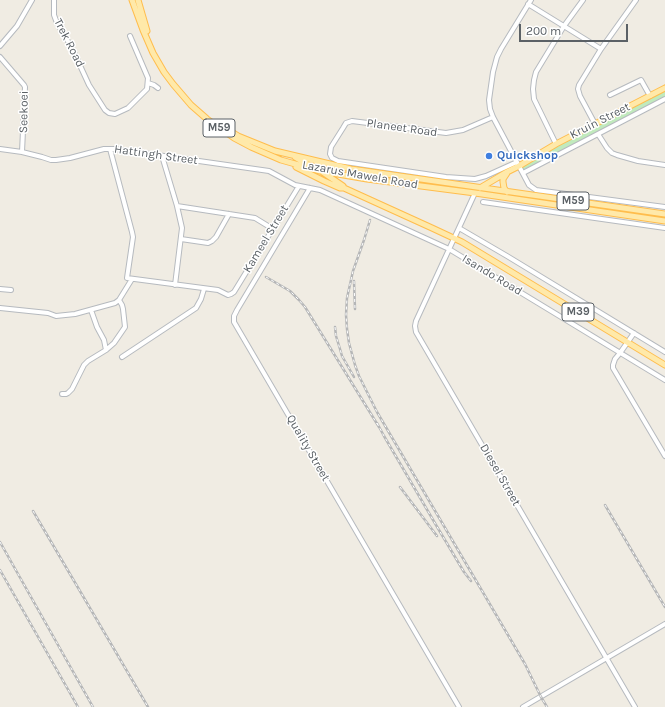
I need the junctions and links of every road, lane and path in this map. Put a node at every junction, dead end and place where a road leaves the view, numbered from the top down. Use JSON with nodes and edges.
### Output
{"nodes":[{"id":1,"x":32,"y":0,"type":"edge"},
{"id":2,"x":54,"y":0,"type":"edge"},
{"id":3,"x":132,"y":0,"type":"edge"},
{"id":4,"x":138,"y":0,"type":"edge"},
{"id":5,"x":583,"y":0,"type":"edge"},
{"id":6,"x":636,"y":0,"type":"edge"},
{"id":7,"x":529,"y":2,"type":"edge"},
{"id":8,"x":564,"y":26,"type":"junction"},
{"id":9,"x":130,"y":36,"type":"dead end"},
{"id":10,"x":0,"y":46,"type":"edge"},
{"id":11,"x":601,"y":49,"type":"junction"},
{"id":12,"x":0,"y":57,"type":"edge"},
{"id":13,"x":148,"y":83,"type":"junction"},
{"id":14,"x":158,"y":88,"type":"dead end"},
{"id":15,"x":665,"y":88,"type":"edge"},
{"id":16,"x":610,"y":95,"type":"dead end"},
{"id":17,"x":650,"y":96,"type":"junction"},
{"id":18,"x":665,"y":99,"type":"edge"},
{"id":19,"x":493,"y":117,"type":"junction"},
{"id":20,"x":595,"y":124,"type":"junction"},
{"id":21,"x":598,"y":134,"type":"junction"},
{"id":22,"x":556,"y":144,"type":"junction"},
{"id":23,"x":0,"y":149,"type":"edge"},
{"id":24,"x":110,"y":149,"type":"junction"},
{"id":25,"x":22,"y":152,"type":"junction"},
{"id":26,"x":162,"y":156,"type":"junction"},
{"id":27,"x":292,"y":156,"type":"junction"},
{"id":28,"x":281,"y":160,"type":"junction"},
{"id":29,"x":518,"y":164,"type":"junction"},
{"id":30,"x":665,"y":165,"type":"edge"},
{"id":31,"x":320,"y":171,"type":"junction"},
{"id":32,"x":507,"y":172,"type":"junction"},
{"id":33,"x":523,"y":173,"type":"junction"},
{"id":34,"x":299,"y":186,"type":"junction"},
{"id":35,"x":310,"y":188,"type":"junction"},
{"id":36,"x":344,"y":188,"type":"junction"},
{"id":37,"x":480,"y":188,"type":"junction"},
{"id":38,"x":507,"y":192,"type":"junction"},
{"id":39,"x":475,"y":193,"type":"junction"},
{"id":40,"x":483,"y":202,"type":"dead end"},
{"id":41,"x":177,"y":206,"type":"junction"},
{"id":42,"x":665,"y":208,"type":"edge"},
{"id":43,"x":229,"y":214,"type":"junction"},
{"id":44,"x":665,"y":214,"type":"edge"},
{"id":45,"x":665,"y":221,"type":"edge"},
{"id":46,"x":273,"y":228,"type":"junction"},
{"id":47,"x":459,"y":228,"type":"junction"},
{"id":48,"x":665,"y":228,"type":"edge"},
{"id":49,"x":454,"y":238,"type":"junction"},
{"id":50,"x":181,"y":239,"type":"junction"},
{"id":51,"x":449,"y":249,"type":"junction"},
{"id":52,"x":132,"y":279,"type":"junction"},
{"id":53,"x":175,"y":284,"type":"junction"},
{"id":54,"x":0,"y":288,"type":"edge"},
{"id":55,"x":204,"y":288,"type":"junction"},
{"id":56,"x":11,"y":290,"type":"dead end"},
{"id":57,"x":119,"y":300,"type":"junction"},
{"id":58,"x":0,"y":308,"type":"edge"},
{"id":59,"x":91,"y":310,"type":"junction"},
{"id":60,"x":634,"y":333,"type":"junction"},
{"id":61,"x":628,"y":342,"type":"junction"},
{"id":62,"x":106,"y":350,"type":"junction"},
{"id":63,"x":665,"y":352,"type":"edge"},
{"id":64,"x":620,"y":353,"type":"junction"},
{"id":65,"x":122,"y":357,"type":"dead end"},
{"id":66,"x":665,"y":365,"type":"edge"},
{"id":67,"x":665,"y":380,"type":"edge"},
{"id":68,"x":62,"y":394,"type":"dead end"},
{"id":69,"x":665,"y":456,"type":"edge"},
{"id":70,"x":665,"y":624,"type":"edge"},
{"id":71,"x":606,"y":658,"type":"junction"},
{"id":72,"x":459,"y":707,"type":"edge"},
{"id":73,"x":524,"y":707,"type":"edge"},
{"id":74,"x":635,"y":707,"type":"edge"}],
"edges":[{"from":1,"to":10,"type":"street"},
{"from":2,"to":13,"type":"street","name":"Trek Road"},
{"from":3,"to":28,"type":"main road","name":"Lazarus Mawela Road","number":"M59"},
{"from":4,"to":27,"type":"main road","name":"Lazarus Mawela Road","number":"M59"},
{"from":5,"to":8,"type":"street"},
{"from":6,"to":11,"type":"street"},
{"from":7,"to":8,"type":"street"},
{"from":7,"to":19,"type":"street"},
{"from":8,"to":11,"type":"street"},
{"from":8,"to":22,"type":"street"},
{"from":9,"to":13,"type":"street"},
{"from":11,"to":20,"type":"street"},
{"from":12,"to":25,"type":"street","name":"Seekoei"},
{"from":13,"to":14,"type":"street"},
{"from":15,"to":17,"type":"main road","name":"Kruin Street"},
{"from":16,"to":17,"type":"street"},
{"from":17,"to":20,"type":"main road","name":"Kruin Street"},
{"from":18,"to":21,"type":"street","name":"Kruin Street"},
{"from":19,"to":29,"type":"street"},
{"from":19,"to":29,"type":"street","name":"Planeet Road"},
{"from":20,"to":22,"type":"main road","name":"Kruin Street"},
{"from":21,"to":30,"type":"street"},
{"from":21,"to":33,"type":"street","name":"Kruin Street"},
{"from":22,"to":29,"type":"main road","name":"Kruin Street"},
{"from":23,"to":25,"type":"street","name":"Hattingh Street"},
{"from":24,"to":25,"type":"street","name":"Hattingh Street"},
{"from":24,"to":26,"type":"street","name":"Hattingh Street"},
{"from":24,"to":52,"type":"street"},
{"from":26,"to":34,"type":"street","name":"Hattingh Street"},
{"from":26,"to":41,"type":"street"},
{"from":27,"to":31,"type":"main road","number":"M39"},
{"from":27,"to":37,"type":"main road","name":"Lazarus Mawela Road","number":"M59"},
{"from":28,"to":31,"type":"main road","name":"Lazarus Mawela Road","number":"M59"},
{"from":28,"to":36,"type":"main road","name":"Isando Road","number":"M39"},
{"from":29,"to":32,"type":"main road","name":"Kruin Street"},
{"from":29,"to":33,"type":"street"},
{"from":31,"to":36,"type":"main road","name":"Isando Road","number":"M39"},
{"from":31,"to":39,"type":"main road","name":"Lazarus Mawela Road","number":"M59"},
{"from":32,"to":37,"type":"main road","name":"Kruin Street"},
{"from":32,"to":38,"type":"main road"},
{"from":33,"to":42,"type":"street"},
{"from":34,"to":35,"type":"street","name":"Hattingh Street"},
{"from":34,"to":46,"type":"street","name":"Kameel Street"},
{"from":35,"to":51,"type":"street","name":"Isando Road"},
{"from":35,"to":72,"type":"street","name":"Quality Street"},
{"from":36,"to":49,"type":"main road","name":"Isando Road","number":"M39"},
{"from":37,"to":38,"type":"main road","name":"Lazarus Mawela Road","number":"M59"},
{"from":37,"to":39,"type":"main road","name":"Kruin Street"},
{"from":38,"to":44,"type":"main road","name":"Lazarus Mawela Road","number":"M59"},
{"from":39,"to":45,"type":"main road","name":"Lazarus Mawela Road","number":"M59"},
{"from":39,"to":47,"type":"street","name":"Diesel Street"},
{"from":40,"to":48,"type":"street"},
{"from":41,"to":43,"type":"street"},
{"from":41,"to":50,"type":"street"},
{"from":43,"to":46,"type":"street"},
{"from":43,"to":50,"type":"street"},
{"from":46,"to":55,"type":"street","name":"Kameel Street"},
{"from":47,"to":49,"type":"street","name":"Diesel Street"},
{"from":47,"to":60,"type":"street","name":"Isando Road"},
{"from":49,"to":51,"type":"street","name":"Diesel Street"},
{"from":49,"to":61,"type":"main road","name":"Isando Road","number":"M39"},
{"from":50,"to":53,"type":"street"},
{"from":51,"to":64,"type":"street","name":"Isando Road"},
{"from":51,"to":71,"type":"street","name":"Diesel Street"},
{"from":52,"to":53,"type":"street"},
{"from":52,"to":57,"type":"street"},
{"from":53,"to":55,"type":"street"},
{"from":54,"to":56,"type":"street"},
{"from":55,"to":65,"type":"street"},
{"from":57,"to":59,"type":"street"},
{"from":57,"to":62,"type":"street"},
{"from":58,"to":59,"type":"street"},
{"from":59,"to":62,"type":"street"},
{"from":60,"to":61,"type":"street"},
{"from":60,"to":63,"type":"street","name":"Isando Road"},
{"from":61,"to":64,"type":"street"},
{"from":61,"to":66,"type":"main road","name":"Isando Road","number":"M39"},
{"from":62,"to":68,"type":"street"},
{"from":64,"to":67,"type":"street","name":"Isando Road"},
{"from":64,"to":69,"type":"street"},
{"from":70,"to":71,"type":"street"},
{"from":71,"to":73,"type":"street"},
{"from":71,"to":74,"type":"street","name":"Diesel Street"}]}
